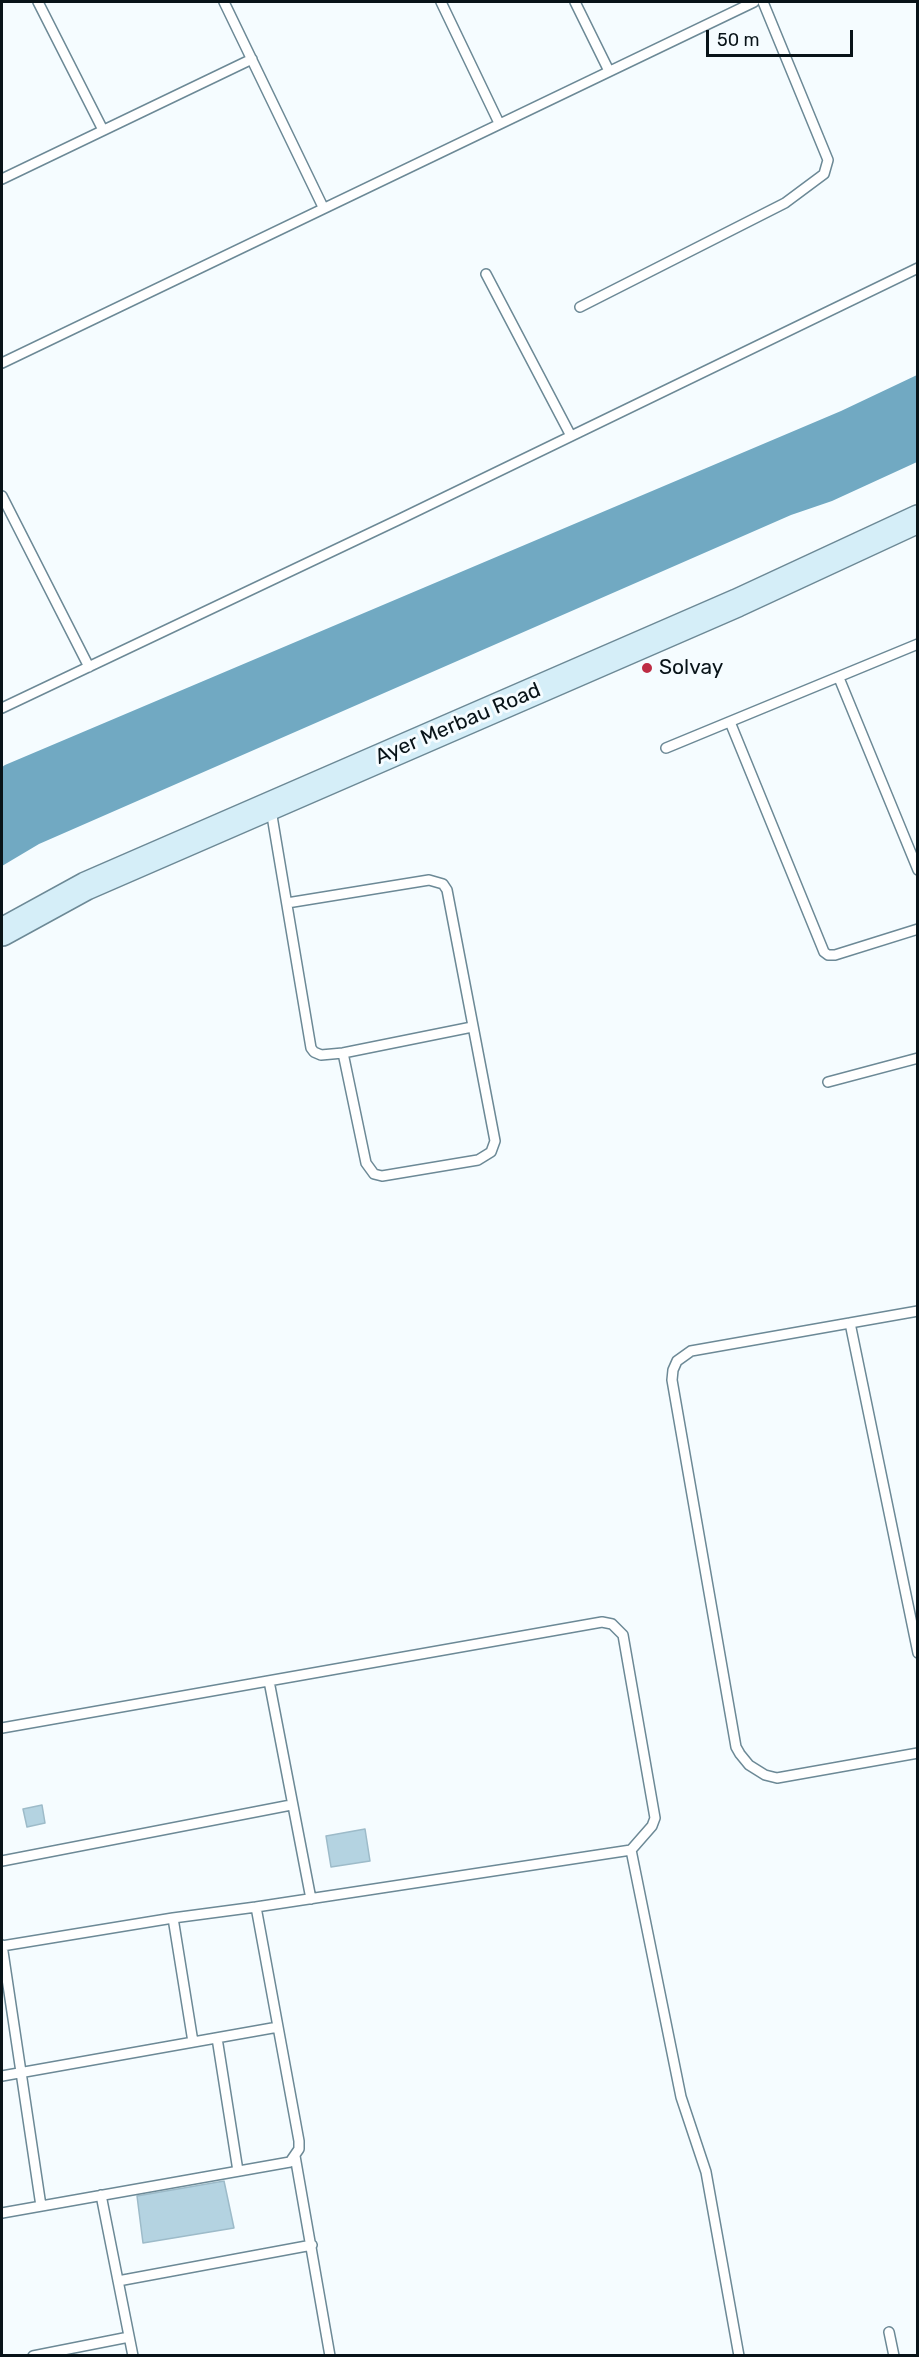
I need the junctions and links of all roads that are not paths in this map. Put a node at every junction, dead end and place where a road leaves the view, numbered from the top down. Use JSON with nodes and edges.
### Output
{"nodes":[{"id":1,"x":38,"y":2,"type":"edge"},
{"id":2,"x":224,"y":2,"type":"edge"},
{"id":3,"x":441,"y":2,"type":"edge"},
{"id":4,"x":575,"y":2,"type":"edge"},
{"id":5,"x":754,"y":2,"type":"edge"},
{"id":6,"x":763,"y":2,"type":"edge"},
{"id":7,"x":252,"y":59,"type":"junction"},
{"id":8,"x":609,"y":71,"type":"junction"},
{"id":9,"x":499,"y":123,"type":"junction"},
{"id":10,"x":104,"y":130,"type":"junction"},
{"id":11,"x":2,"y":179,"type":"edge"},
{"id":12,"x":323,"y":207,"type":"junction"},
{"id":13,"x":918,"y":268,"type":"edge"},
{"id":14,"x":486,"y":274,"type":"dead end"},
{"id":15,"x":580,"y":307,"type":"dead end"},
{"id":16,"x":2,"y":363,"type":"edge"},
{"id":17,"x":571,"y":436,"type":"junction"},
{"id":18,"x":2,"y":496,"type":"edge"},
{"id":19,"x":918,"y":519,"type":"edge"},
{"id":20,"x":918,"y":644,"type":"edge"},
{"id":21,"x":89,"y":667,"type":"junction"},
{"id":22,"x":839,"y":678,"type":"junction"},
{"id":23,"x":2,"y":708,"type":"edge"},
{"id":24,"x":730,"y":722,"type":"junction"},
{"id":25,"x":666,"y":748,"type":"dead end"},
{"id":26,"x":270,"y":806,"type":"junction"},
{"id":27,"x":918,"y":870,"type":"edge"},
{"id":28,"x":286,"y":903,"type":"junction"},
{"id":29,"x":918,"y":929,"type":"edge"},
{"id":30,"x":2,"y":932,"type":"edge"},
{"id":31,"x":472,"y":1027,"type":"junction"},
{"id":32,"x":343,"y":1053,"type":"junction"},
{"id":33,"x":918,"y":1058,"type":"edge"},
{"id":34,"x":828,"y":1082,"type":"dead end"},
{"id":35,"x":918,"y":1311,"type":"edge"},
{"id":36,"x":850,"y":1323,"type":"junction"},
{"id":37,"x":918,"y":1653,"type":"edge"},
{"id":38,"x":269,"y":1681,"type":"junction"},
{"id":39,"x":2,"y":1728,"type":"edge"},
{"id":40,"x":918,"y":1753,"type":"edge"},
{"id":41,"x":291,"y":1805,"type":"junction"},
{"id":42,"x":631,"y":1850,"type":"junction"},
{"id":43,"x":2,"y":1861,"type":"edge"},
{"id":44,"x":311,"y":1899,"type":"junction"},
{"id":45,"x":256,"y":1907,"type":"junction"},
{"id":46,"x":173,"y":1918,"type":"junction"},
{"id":47,"x":2,"y":1945,"type":"edge"},
{"id":48,"x":278,"y":2027,"type":"junction"},
{"id":49,"x":217,"y":2038,"type":"junction"},
{"id":50,"x":193,"y":2042,"type":"junction"},
{"id":51,"x":21,"y":2073,"type":"junction"},
{"id":52,"x":2,"y":2076,"type":"edge"},
{"id":53,"x":295,"y":2156,"type":"junction"},
{"id":54,"x":238,"y":2171,"type":"junction"},
{"id":55,"x":101,"y":2196,"type":"junction"},
{"id":56,"x":41,"y":2206,"type":"junction"},
{"id":57,"x":2,"y":2213,"type":"edge"},
{"id":58,"x":312,"y":2245,"type":"junction"},
{"id":59,"x":118,"y":2281,"type":"junction"},
{"id":60,"x":889,"y":2332,"type":"dead end"},
{"id":61,"x":129,"y":2337,"type":"junction"},
{"id":62,"x":33,"y":2355,"type":"edge"},
{"id":63,"x":133,"y":2355,"type":"edge"},
{"id":64,"x":330,"y":2355,"type":"edge"},
{"id":65,"x":739,"y":2355,"type":"edge"},
{"id":66,"x":894,"y":2355,"type":"edge"}],
"edges":[{"from":1,"to":10,"type":"lane"},
{"from":2,"to":7,"type":"lane"},
{"from":3,"to":9,"type":"lane"},
{"from":4,"to":8,"type":"lane"},
{"from":5,"to":8,"type":"lane"},
{"from":6,"to":15,"type":"lane"},
{"from":7,"to":10,"type":"lane"},
{"from":7,"to":12,"type":"lane"},
{"from":8,"to":9,"type":"lane"},
{"from":9,"to":12,"type":"lane"},
{"from":10,"to":11,"type":"lane"},
{"from":12,"to":16,"type":"lane"},
{"from":13,"to":17,"type":"lane"},
{"from":14,"to":17,"type":"lane"},
{"from":17,"to":21,"type":"lane"},
{"from":18,"to":21,"type":"lane"},
{"from":19,"to":26,"type":"street","name":"Ayer Merbau Road"},
{"from":20,"to":22,"type":"lane"},
{"from":21,"to":23,"type":"lane"},
{"from":22,"to":24,"type":"lane"},
{"from":22,"to":27,"type":"lane"},
{"from":24,"to":25,"type":"lane"},
{"from":24,"to":29,"type":"lane"},
{"from":26,"to":28,"type":"lane"},
{"from":26,"to":30,"type":"street","name":"Ayer Merbau Road"},
{"from":28,"to":31,"type":"lane"},
{"from":28,"to":32,"type":"lane"},
{"from":31,"to":32,"type":"lane"},
{"from":31,"to":32,"type":"lane"},
{"from":33,"to":34,"type":"lane"},
{"from":35,"to":36,"type":"lane"},
{"from":36,"to":37,"type":"lane"},
{"from":36,"to":40,"type":"lane"},
{"from":38,"to":39,"type":"lane"},
{"from":38,"to":41,"type":"lane"},
{"from":38,"to":42,"type":"lane"},
{"from":41,"to":43,"type":"lane"},
{"from":41,"to":44,"type":"lane"},
{"from":42,"to":44,"type":"lane"},
{"from":42,"to":65,"type":"lane"},
{"from":44,"to":45,"type":"lane"},
{"from":45,"to":46,"type":"lane"},
{"from":45,"to":48,"type":"lane"},
{"from":46,"to":47,"type":"lane"},
{"from":46,"to":50,"type":"lane"},
{"from":47,"to":51,"type":"lane"},
{"from":48,"to":49,"type":"lane"},
{"from":48,"to":53,"type":"lane"},
{"from":49,"to":50,"type":"lane"},
{"from":49,"to":54,"type":"lane"},
{"from":50,"to":51,"type":"lane"},
{"from":51,"to":52,"type":"lane"},
{"from":51,"to":56,"type":"lane"},
{"from":53,"to":54,"type":"lane"},
{"from":53,"to":58,"type":"lane"},
{"from":54,"to":55,"type":"lane"},
{"from":55,"to":56,"type":"lane"},
{"from":55,"to":59,"type":"lane"},
{"from":56,"to":57,"type":"lane"},
{"from":58,"to":59,"type":"lane"},
{"from":58,"to":64,"type":"lane"},
{"from":59,"to":61,"type":"lane"},
{"from":60,"to":66,"type":"lane"},
{"from":61,"to":62,"type":"lane"},
{"from":61,"to":63,"type":"lane"}]}
